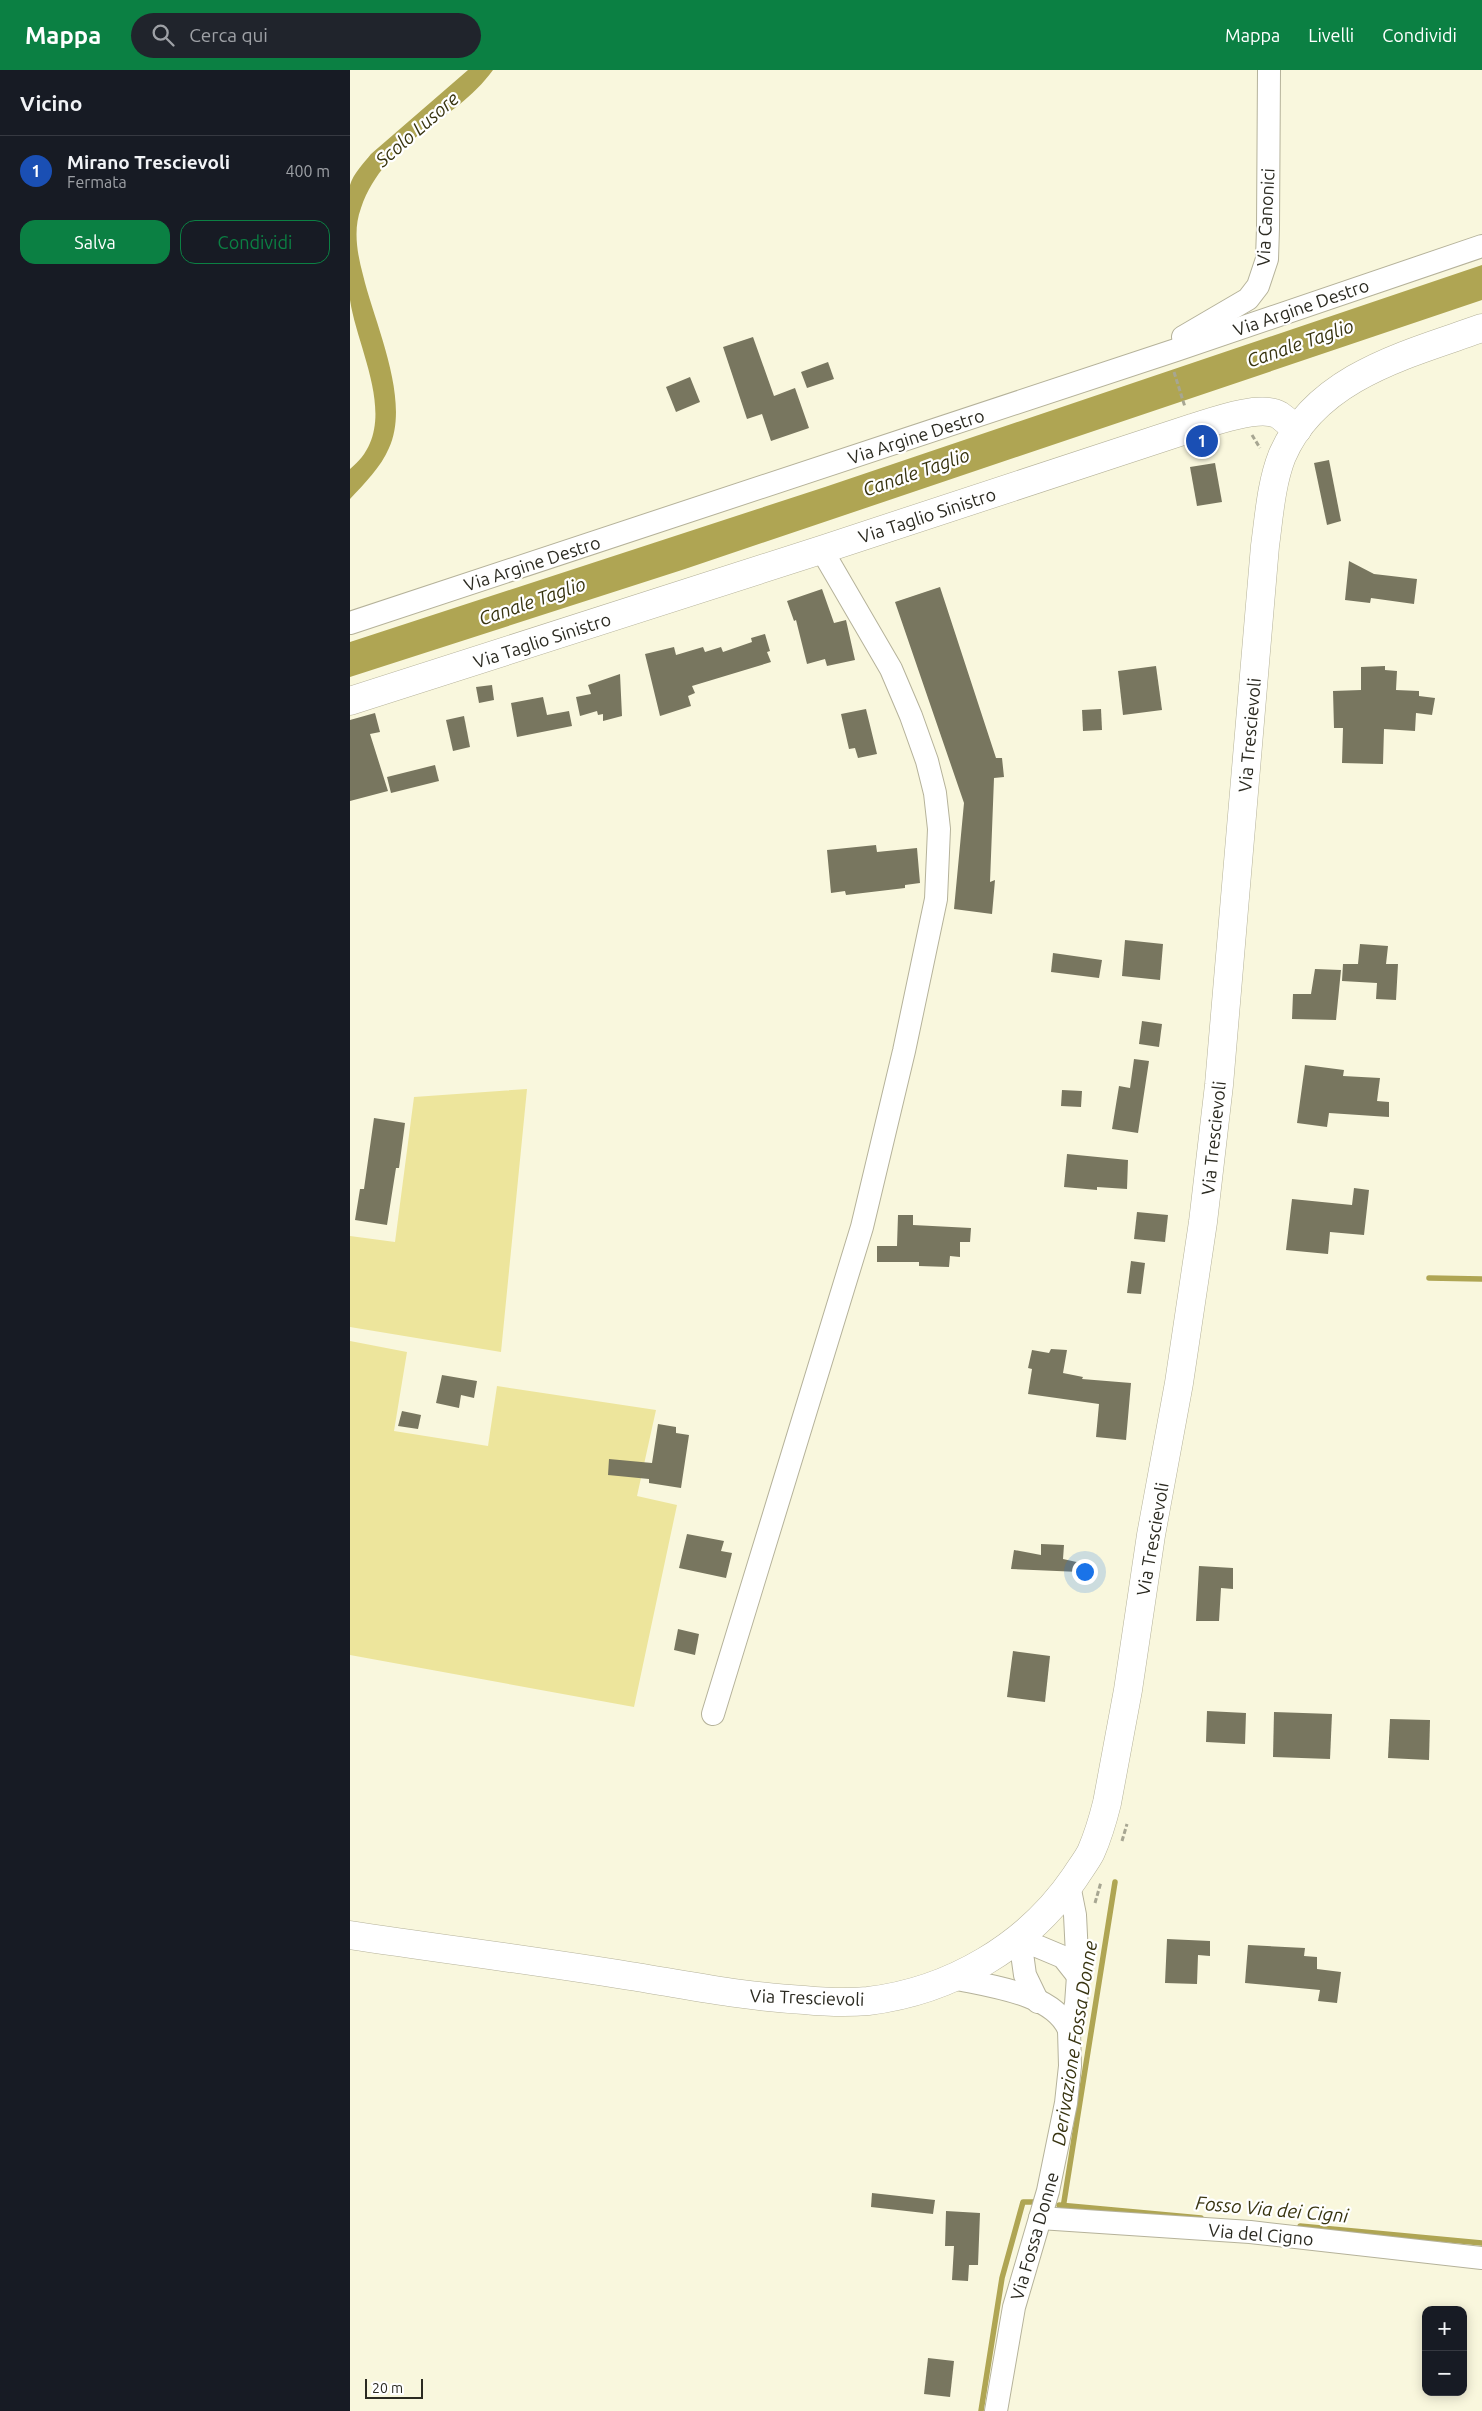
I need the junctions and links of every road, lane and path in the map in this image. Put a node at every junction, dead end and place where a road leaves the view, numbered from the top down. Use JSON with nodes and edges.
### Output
{"nodes":[{"id":1,"x":1269,"y":70,"type":"edge"},
{"id":2,"x":1482,"y":246,"type":"edge"},
{"id":3,"x":1482,"y":328,"type":"edge"},
{"id":4,"x":1174,"y":358,"type":"junction"},
{"id":5,"x":1188,"y":416,"type":"dead end"},
{"id":6,"x":1297,"y":430,"type":"junction"},
{"id":7,"x":824,"y":549,"type":"junction"},
{"id":8,"x":350,"y":623,"type":"edge"},
{"id":9,"x":350,"y":701,"type":"edge"},
{"id":10,"x":713,"y":1714,"type":"dead end"},
{"id":11,"x":1069,"y":1885,"type":"junction"},
{"id":12,"x":350,"y":1935,"type":"edge"},
{"id":13,"x":1020,"y":1939,"type":"junction"},
{"id":14,"x":1078,"y":1976,"type":"junction"},
{"id":15,"x":953,"y":1978,"type":"junction"},
{"id":16,"x":1038,"y":2002,"type":"junction"},
{"id":17,"x":1069,"y":2030,"type":"junction"},
{"id":18,"x":1040,"y":2218,"type":"junction"},
{"id":19,"x":1482,"y":2258,"type":"edge"},
{"id":20,"x":996,"y":2411,"type":"edge"}],
"edges":[{"from":1,"to":4,"type":"street","name":"Via Canonici"},
{"from":2,"to":4,"type":"street","name":"Via Argine Destro"},
{"from":3,"to":6,"type":"main road"},
{"from":4,"to":5,"type":"path"},
{"from":4,"to":8,"type":"street","name":"Via Argine Destro"},
{"from":6,"to":7,"type":"main road","name":"Via Taglio Sinistro"},
{"from":6,"to":11,"type":"main road","name":"Via Trescievoli"},
{"from":7,"to":9,"type":"main road","name":"Via Taglio Sinistro"},
{"from":7,"to":10,"type":"street"},
{"from":11,"to":13,"type":"main road","name":"Via Trescievoli"},
{"from":11,"to":14,"type":"street","name":"Via Fossa Donne"},
{"from":12,"to":15,"type":"main road","name":"Via Trescievoli"},
{"from":13,"to":14,"type":"street"},
{"from":13,"to":15,"type":"main road","name":"Via Trescievoli"},
{"from":13,"to":16,"type":"street"},
{"from":14,"to":17,"type":"street","name":"Via Fossa Donne"},
{"from":15,"to":16,"type":"street"},
{"from":16,"to":17,"type":"street"},
{"from":17,"to":18,"type":"street","name":"Via Fossa Donne"},
{"from":18,"to":19,"type":"street","name":"Via del Cigno"},
{"from":18,"to":20,"type":"street","name":"Via Fossa Donne"}]}
